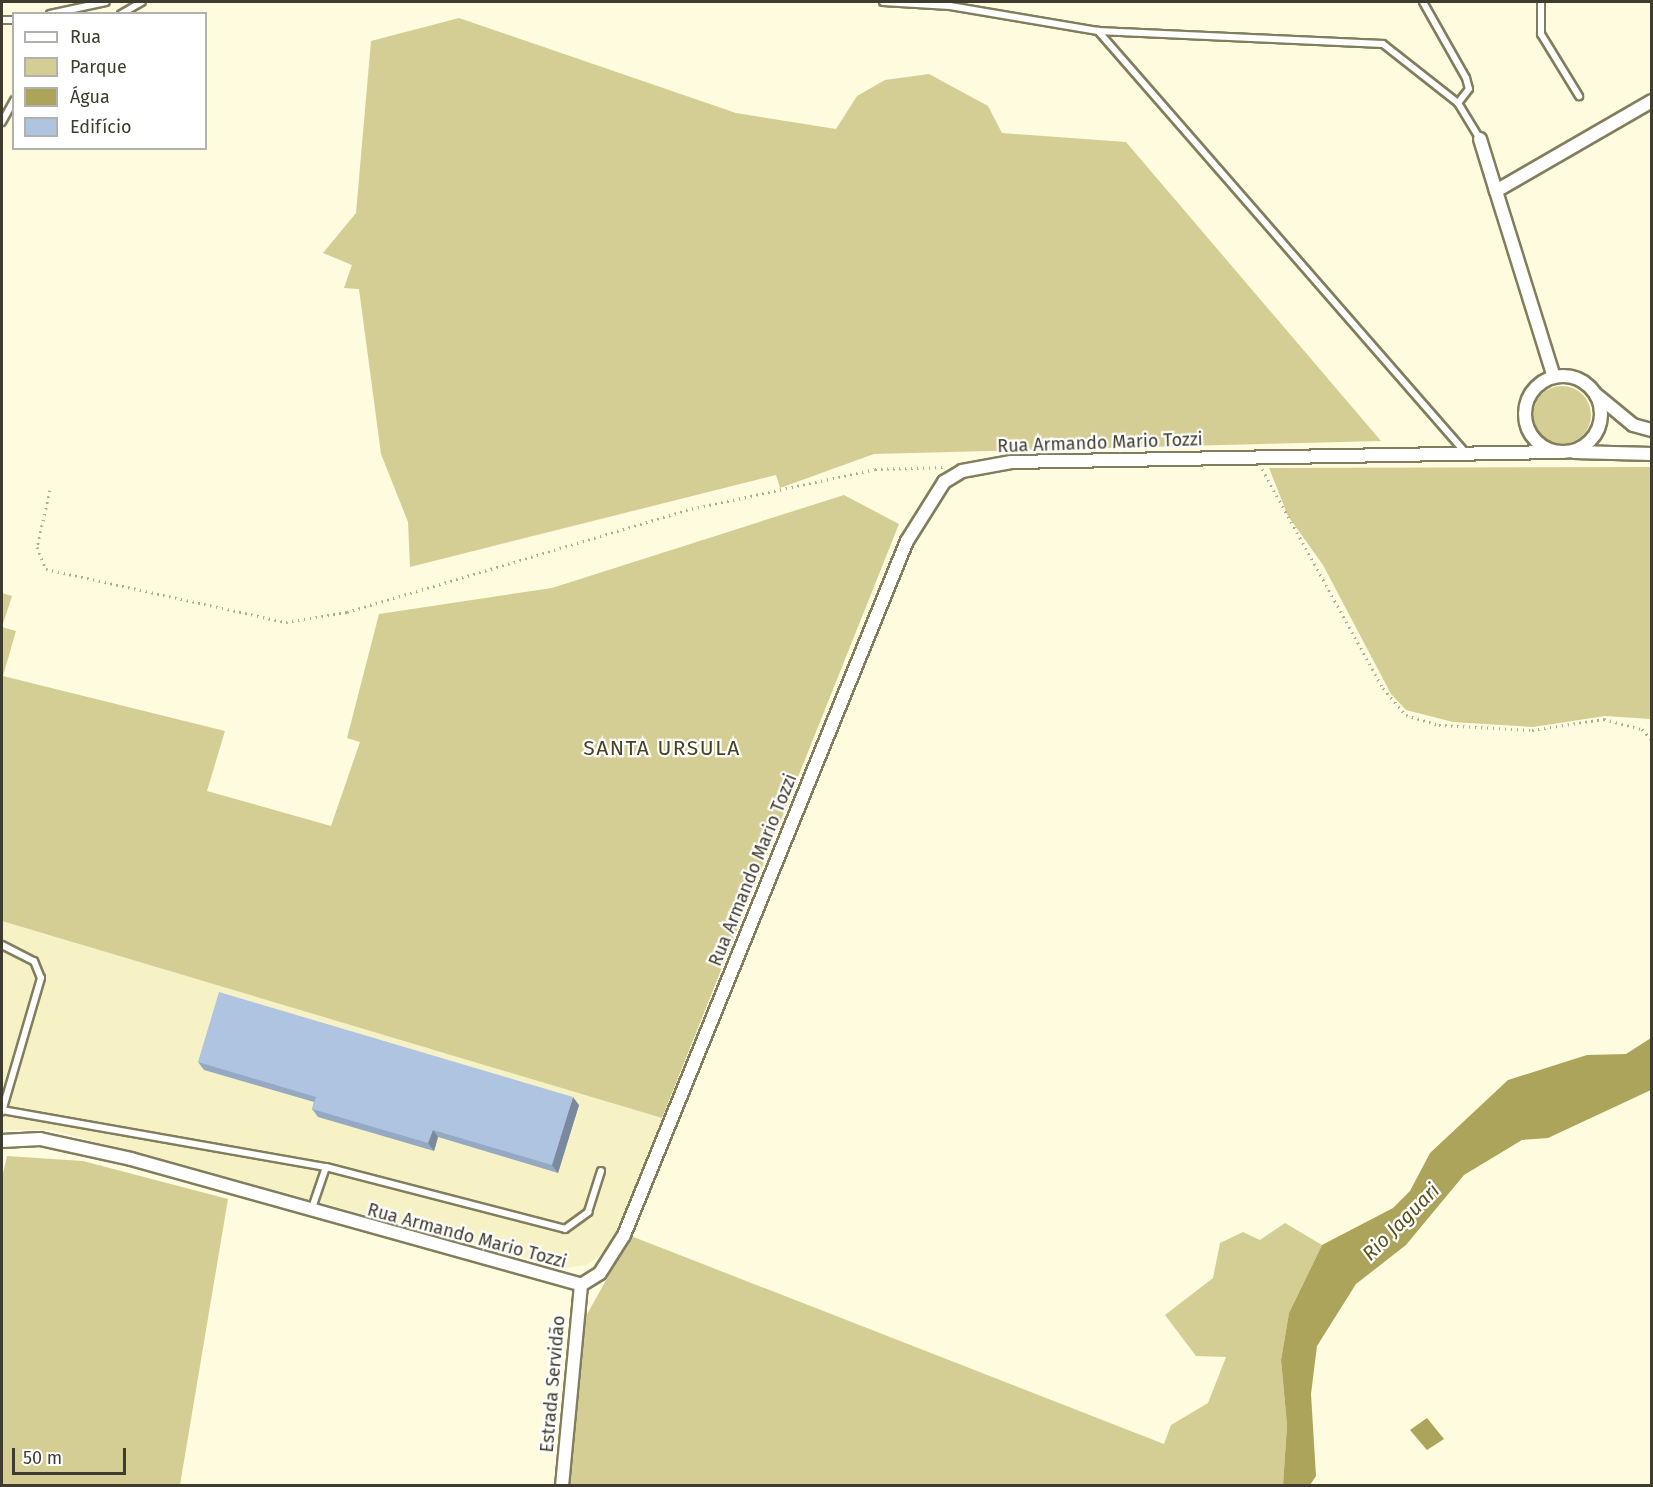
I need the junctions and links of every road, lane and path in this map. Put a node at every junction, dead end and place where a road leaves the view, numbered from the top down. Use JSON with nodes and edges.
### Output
{"nodes":[{"id":1,"x":106,"y":2,"type":"edge"},
{"id":2,"x":142,"y":2,"type":"edge"},
{"id":3,"x":883,"y":2,"type":"edge"},
{"id":4,"x":1423,"y":2,"type":"edge"},
{"id":5,"x":1541,"y":2,"type":"edge"},
{"id":6,"x":59,"y":12,"type":"edge"},
{"id":7,"x":124,"y":12,"type":"edge"},
{"id":8,"x":1098,"y":32,"type":"junction"},
{"id":9,"x":1579,"y":96,"type":"dead end"},
{"id":10,"x":1652,"y":101,"type":"edge"},
{"id":11,"x":1458,"y":103,"type":"junction"},
{"id":12,"x":12,"y":104,"type":"edge"},
{"id":13,"x":2,"y":122,"type":"edge"},
{"id":14,"x":1480,"y":139,"type":"joint"},
{"id":15,"x":1496,"y":191,"type":"junction"},
{"id":16,"x":1554,"y":377,"type":"junction"},
{"id":17,"x":1590,"y":387,"type":"junction"},
{"id":18,"x":1652,"y":430,"type":"edge"},
{"id":19,"x":1563,"y":452,"type":"junction"},
{"id":20,"x":1466,"y":453,"type":"junction"},
{"id":21,"x":1652,"y":454,"type":"edge"},
{"id":22,"x":1256,"y":457,"type":"junction"},
{"id":23,"x":962,"y":471,"type":"junction"},
{"id":24,"x":50,"y":490,"type":"dead end"},
{"id":25,"x":1652,"y":740,"type":"edge"},
{"id":26,"x":2,"y":945,"type":"edge"},
{"id":27,"x":2,"y":1110,"type":"edge"},
{"id":28,"x":2,"y":1141,"type":"edge"},
{"id":29,"x":326,"y":1167,"type":"junction"},
{"id":30,"x":602,"y":1171,"type":"dead end"},
{"id":31,"x":311,"y":1212,"type":"junction"},
{"id":32,"x":581,"y":1285,"type":"junction"},
{"id":33,"x":562,"y":1485,"type":"edge"}],
"edges":[{"from":1,"to":6,"type":"lane"},
{"from":2,"to":7,"type":"lane"},
{"from":3,"to":8,"type":"lane"},
{"from":4,"to":11,"type":"lane"},
{"from":5,"to":9,"type":"lane"},
{"from":8,"to":11,"type":"lane"},
{"from":8,"to":20,"type":"lane"},
{"from":10,"to":15,"type":"street"},
{"from":11,"to":14,"type":"lane"},
{"from":12,"to":13,"type":"lane"},
{"from":14,"to":15,"type":"street"},
{"from":15,"to":16,"type":"street"},
{"from":16,"to":17,"type":"street"},
{"from":16,"to":19,"type":"street"},
{"from":17,"to":18,"type":"street"},
{"from":17,"to":19,"type":"street"},
{"from":19,"to":20,"type":"street","name":"Rua Armando Mario Tozzi"},
{"from":19,"to":21,"type":"street","name":"Rua Armando Mario Tozzi"},
{"from":20,"to":22,"type":"street","name":"Rua Armando Mario Tozzi"},
{"from":22,"to":23,"type":"street","name":"Rua Armando Mario Tozzi"},
{"from":22,"to":25,"type":"path"},
{"from":23,"to":24,"type":"path"},
{"from":23,"to":32,"type":"street","name":"Rua Armando Mario Tozzi"},
{"from":26,"to":27,"type":"lane"},
{"from":27,"to":29,"type":"lane"},
{"from":28,"to":31,"type":"street","name":"Rua Armando Mario Tozzi"},
{"from":29,"to":30,"type":"lane"},
{"from":29,"to":31,"type":"lane"},
{"from":31,"to":32,"type":"street","name":"Rua Armando Mario Tozzi"},
{"from":32,"to":33,"type":"street","name":"Estrada Servidão"}]}
